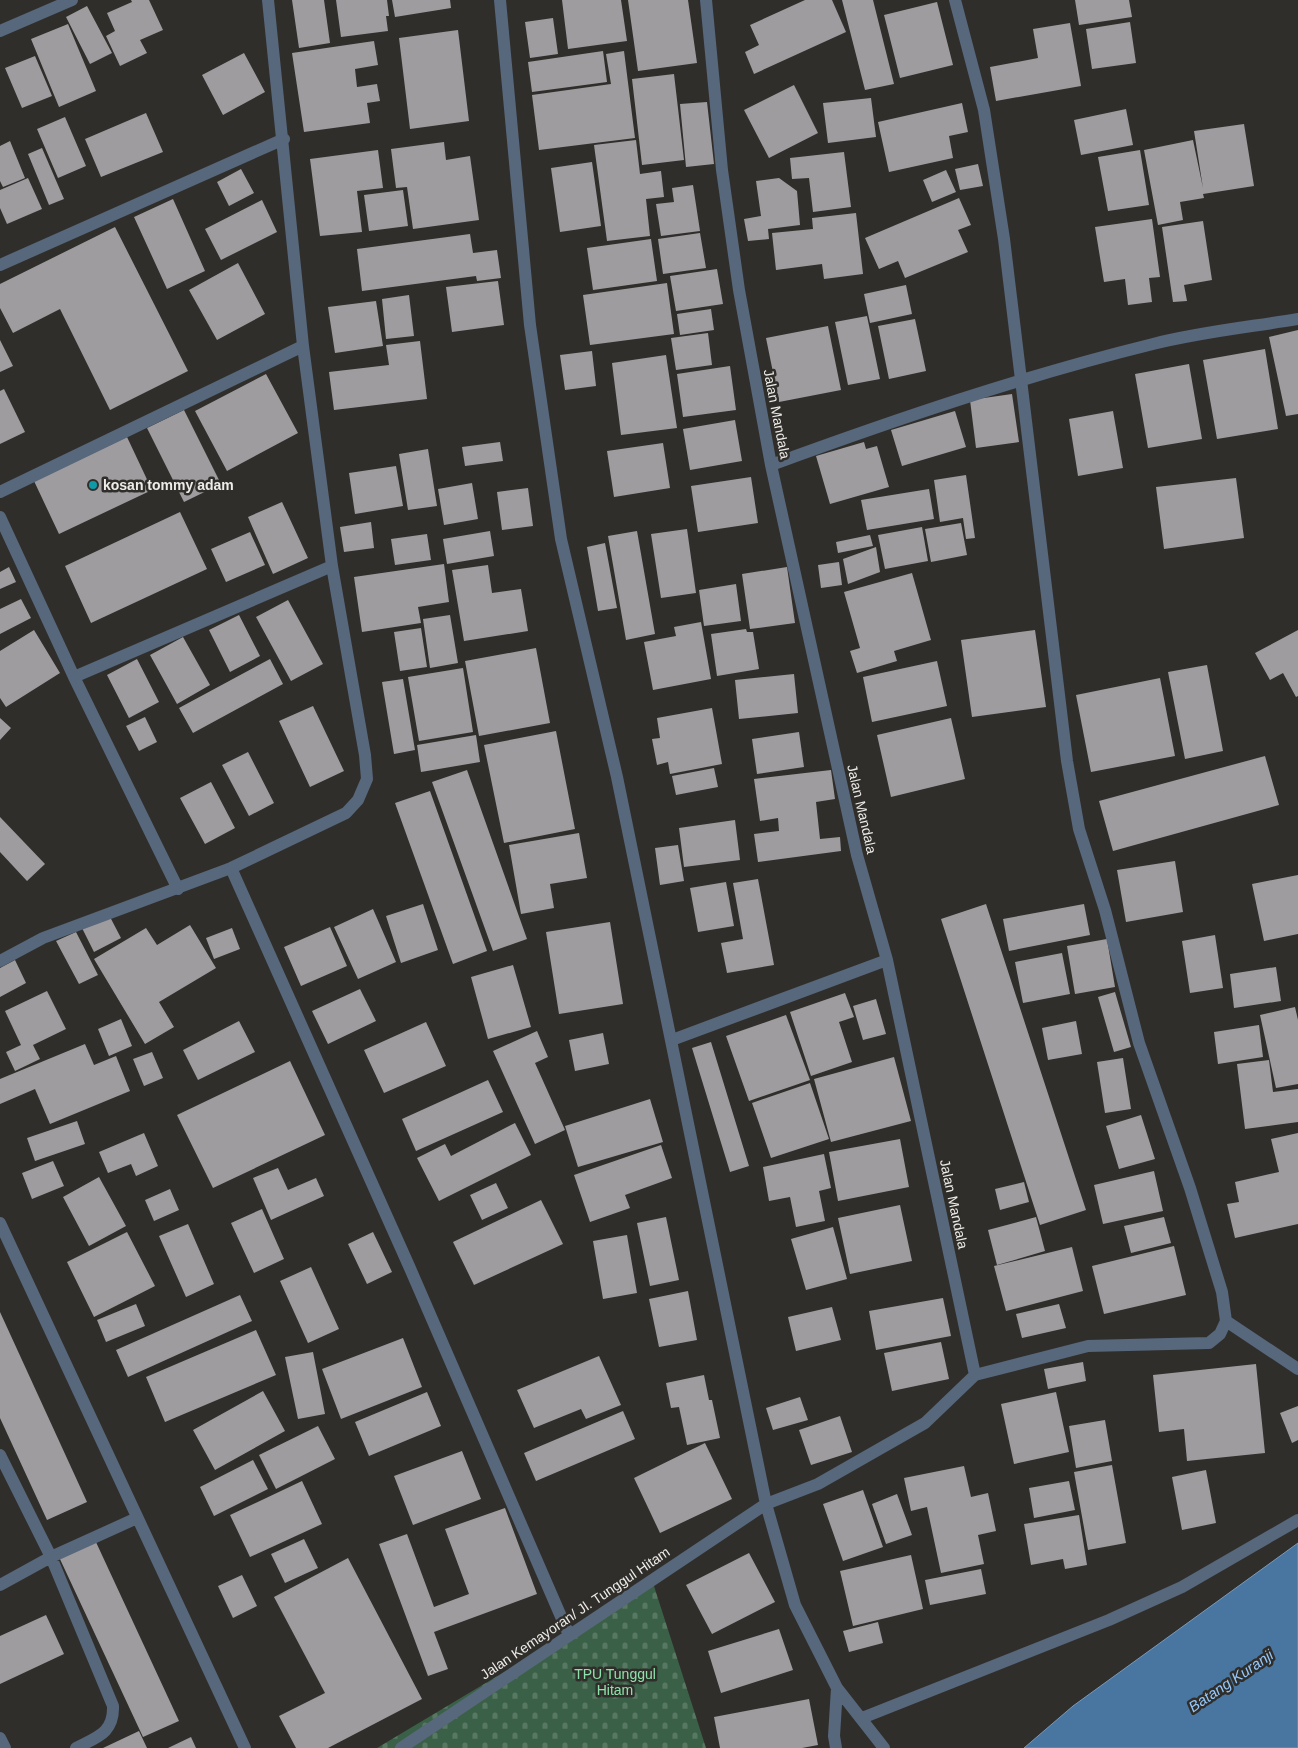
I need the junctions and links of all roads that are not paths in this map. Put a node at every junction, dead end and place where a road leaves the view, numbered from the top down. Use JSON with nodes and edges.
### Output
{"nodes":[{"id":1,"x":72,"y":0,"type":"edge"},
{"id":2,"x":268,"y":0,"type":"edge"},
{"id":3,"x":500,"y":0,"type":"edge"},
{"id":4,"x":706,"y":0,"type":"edge"},
{"id":5,"x":955,"y":0,"type":"edge"},
{"id":6,"x":0,"y":31,"type":"edge"},
{"id":7,"x":284,"y":139,"type":"junction"},
{"id":8,"x":0,"y":265,"type":"edge"},
{"id":9,"x":1298,"y":319,"type":"edge"},
{"id":10,"x":303,"y":346,"type":"junction"},
{"id":11,"x":1022,"y":379,"type":"junction"},
{"id":12,"x":771,"y":465,"type":"junction"},
{"id":13,"x":0,"y":492,"type":"edge"},
{"id":14,"x":0,"y":517,"type":"edge"},
{"id":15,"x":332,"y":566,"type":"junction"},
{"id":16,"x":74,"y":677,"type":"junction"},
{"id":17,"x":231,"y":868,"type":"junction"},
{"id":18,"x":178,"y":888,"type":"junction"},
{"id":19,"x":887,"y":960,"type":"junction"},
{"id":20,"x":0,"y":961,"type":"edge"},
{"id":21,"x":672,"y":1040,"type":"junction"},
{"id":22,"x":0,"y":1223,"type":"edge"},
{"id":23,"x":1226,"y":1321,"type":"junction"},
{"id":24,"x":1298,"y":1368,"type":"edge"},
{"id":25,"x":975,"y":1375,"type":"junction"},
{"id":26,"x":0,"y":1455,"type":"edge"},
{"id":27,"x":766,"y":1504,"type":"junction"},
{"id":28,"x":138,"y":1518,"type":"junction"},
{"id":29,"x":1298,"y":1520,"type":"edge"},
{"id":30,"x":51,"y":1557,"type":"junction"},
{"id":31,"x":0,"y":1585,"type":"edge"},
{"id":32,"x":569,"y":1635,"type":"junction"},
{"id":33,"x":837,"y":1688,"type":"junction"},
{"id":34,"x":862,"y":1718,"type":"junction"},
{"id":35,"x":0,"y":1738,"type":"edge"},
{"id":36,"x":5,"y":1748,"type":"edge"},
{"id":37,"x":76,"y":1748,"type":"edge"},
{"id":38,"x":245,"y":1748,"type":"edge"},
{"id":39,"x":401,"y":1748,"type":"edge"},
{"id":40,"x":836,"y":1748,"type":"edge"},
{"id":41,"x":884,"y":1748,"type":"edge"}],
"edges":[{"from":1,"to":6,"type":"street"},
{"from":2,"to":7,"type":"street"},
{"from":3,"to":21,"type":"street"},
{"from":4,"to":12,"type":"street","name":"Jalan Mandala"},
{"from":5,"to":11,"type":"street"},
{"from":7,"to":8,"type":"street"},
{"from":7,"to":10,"type":"street"},
{"from":9,"to":11,"type":"street"},
{"from":10,"to":13,"type":"street"},
{"from":10,"to":15,"type":"street"},
{"from":11,"to":12,"type":"street"},
{"from":11,"to":23,"type":"street"},
{"from":12,"to":19,"type":"street","name":"Jalan Mandala"},
{"from":14,"to":16,"type":"street"},
{"from":15,"to":16,"type":"street"},
{"from":15,"to":17,"type":"street"},
{"from":16,"to":18,"type":"street"},
{"from":17,"to":18,"type":"street"},
{"from":17,"to":32,"type":"street"},
{"from":18,"to":20,"type":"street"},
{"from":19,"to":21,"type":"street"},
{"from":19,"to":25,"type":"street","name":"Jalan Mandala"},
{"from":21,"to":27,"type":"street"},
{"from":22,"to":28,"type":"street"},
{"from":23,"to":24,"type":"street"},
{"from":23,"to":25,"type":"street"},
{"from":25,"to":27,"type":"street"},
{"from":26,"to":30,"type":"street"},
{"from":27,"to":32,"type":"street","name":"Jalan Kemayoran/ Jl. Tunggul Hitam"},
{"from":27,"to":33,"type":"street"},
{"from":28,"to":30,"type":"street"},
{"from":28,"to":38,"type":"street"},
{"from":29,"to":34,"type":"street"},
{"from":30,"to":31,"type":"street"},
{"from":30,"to":37,"type":"street"},
{"from":32,"to":39,"type":"street","name":"Jalan Kemayoran/ Jl. Tunggul Hitam"},
{"from":33,"to":34,"type":"street"},
{"from":33,"to":40,"type":"street"},
{"from":34,"to":41,"type":"street"},
{"from":35,"to":36,"type":"street"}]}
